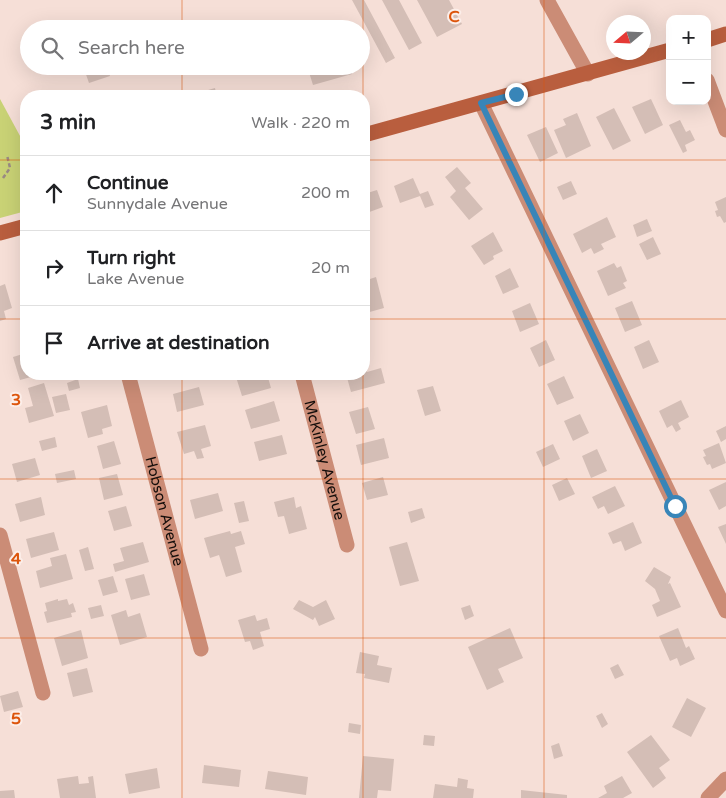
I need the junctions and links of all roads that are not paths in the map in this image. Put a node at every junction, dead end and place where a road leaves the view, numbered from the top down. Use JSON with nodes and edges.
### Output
{"nodes":[{"id":1,"x":547,"y":0,"type":"edge"},
{"id":2,"x":726,"y":34,"type":"edge"},
{"id":3,"x":711,"y":39,"type":"edge"},
{"id":4,"x":666,"y":51,"type":"edge"},
{"id":5,"x":588,"y":74,"type":"junction"},
{"id":6,"x":711,"y":91,"type":"edge"},
{"id":7,"x":481,"y":103,"type":"junction"},
{"id":8,"x":726,"y":130,"type":"edge"},
{"id":9,"x":370,"y":133,"type":"edge"},
{"id":10,"x":20,"y":228,"type":"edge"},
{"id":11,"x":0,"y":233,"type":"edge"},
{"id":12,"x":130,"y":380,"type":"edge"},
{"id":13,"x":304,"y":380,"type":"edge"},
{"id":14,"x":0,"y":535,"type":"edge"},
{"id":15,"x":347,"y":545,"type":"dead end"},
{"id":16,"x":726,"y":611,"type":"edge"},
{"id":17,"x":202,"y":649,"type":"dead end"},
{"id":18,"x":43,"y":693,"type":"dead end"},
{"id":19,"x":726,"y":779,"type":"edge"},
{"id":20,"x":708,"y":798,"type":"edge"}],
"edges":[{"from":1,"to":5,"type":"street"},
{"from":2,"to":3,"type":"main road"},
{"from":4,"to":5,"type":"main road"},
{"from":5,"to":7,"type":"main road"},
{"from":6,"to":8,"type":"street"},
{"from":7,"to":9,"type":"main road"},
{"from":7,"to":16,"type":"street"},
{"from":10,"to":11,"type":"main road"},
{"from":12,"to":17,"type":"street","name":"Hobson Avenue"},
{"from":13,"to":15,"type":"street","name":"McKinley Avenue"},
{"from":14,"to":18,"type":"street"},
{"from":19,"to":20,"type":"street"}]}
